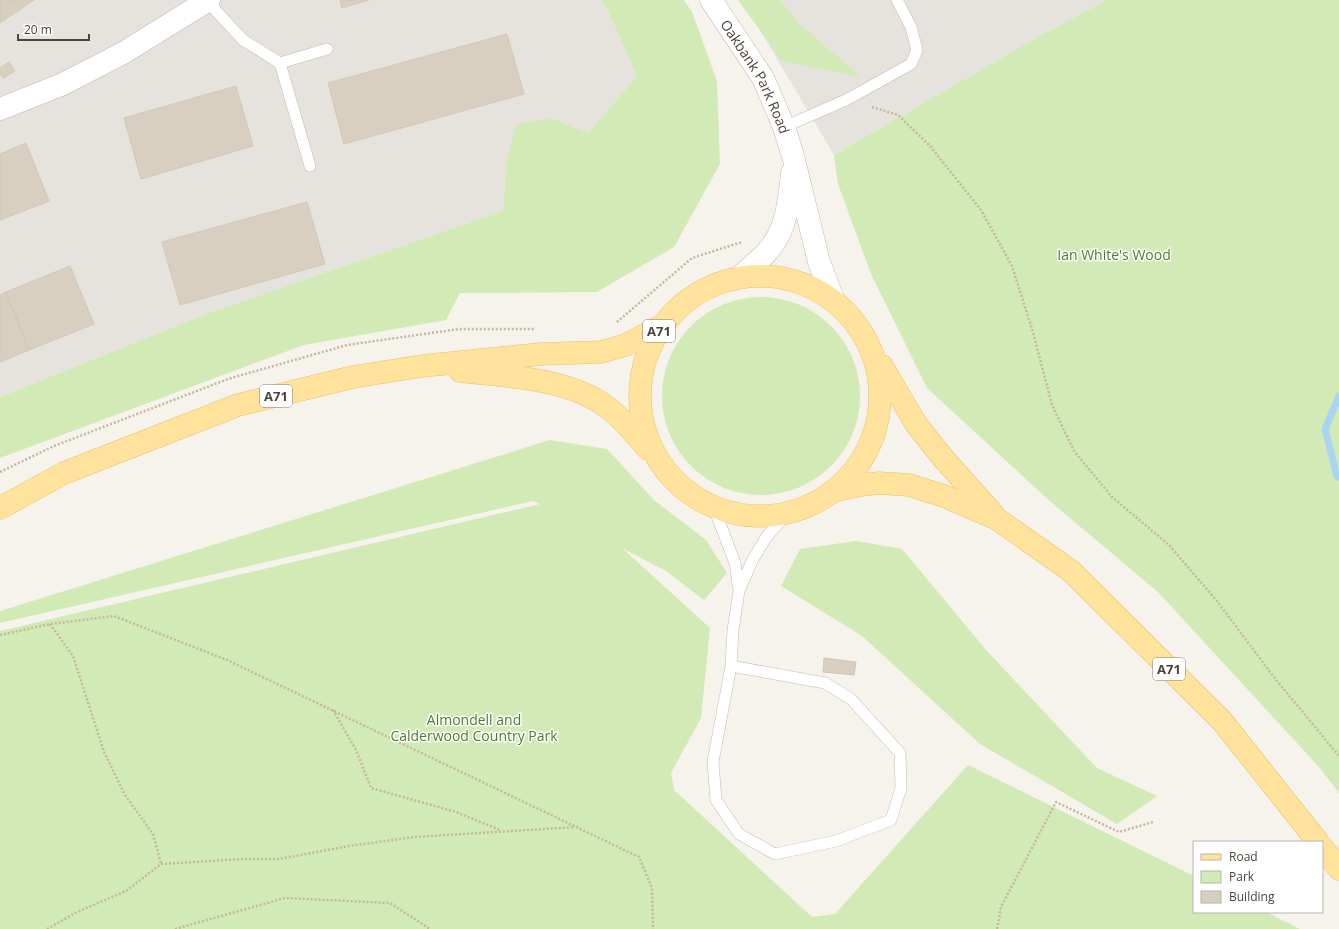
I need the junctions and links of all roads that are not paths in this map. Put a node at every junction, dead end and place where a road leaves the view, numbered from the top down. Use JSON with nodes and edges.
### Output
{"nodes":[{"id":1,"x":208,"y":0,"type":"edge"},
{"id":2,"x":711,"y":0,"type":"edge"},
{"id":3,"x":897,"y":0,"type":"edge"},
{"id":4,"x":327,"y":49,"type":"dead end"},
{"id":5,"x":280,"y":63,"type":"junction"},
{"id":6,"x":0,"y":108,"type":"edge"},
{"id":7,"x":784,"y":127,"type":"junction"},
{"id":8,"x":793,"y":156,"type":"junction"},
{"id":9,"x":310,"y":166,"type":"dead end"},
{"id":10,"x":740,"y":277,"type":"junction"},
{"id":11,"x":833,"y":299,"type":"junction"},
{"id":12,"x":662,"y":326,"type":"junction"},
{"id":13,"x":873,"y":352,"type":"junction"},
{"id":14,"x":422,"y":366,"type":"junction"},
{"id":15,"x":660,"y":464,"type":"junction"},
{"id":16,"x":837,"y":490,"type":"junction"},
{"id":17,"x":0,"y":508,"type":"edge"},
{"id":18,"x":714,"y":508,"type":"junction"},
{"id":19,"x":788,"y":514,"type":"junction"},
{"id":20,"x":997,"y":519,"type":"junction"},
{"id":21,"x":739,"y":590,"type":"junction"},
{"id":22,"x":731,"y":666,"type":"junction"},
{"id":23,"x":1317,"y":841,"type":"edge"},
{"id":24,"x":1323,"y":848,"type":"edge"},
{"id":25,"x":1339,"y":869,"type":"edge"}],
"edges":[{"from":1,"to":5,"type":"lane"},
{"from":1,"to":6,"type":"street"},
{"from":2,"to":7,"type":"street","name":"Oakbank Park Road"},
{"from":3,"to":7,"type":"lane"},
{"from":4,"to":5,"type":"lane"},
{"from":5,"to":9,"type":"lane"},
{"from":7,"to":8,"type":"street","name":"Oakbank Park Road"},
{"from":8,"to":10,"type":"street","name":"Oakbank Park Road"},
{"from":8,"to":11,"type":"street","name":"Oakbank Park Road"},
{"from":10,"to":11,"type":"main road","number":"A71"},
{"from":10,"to":12,"type":"main road","number":"A71"},
{"from":11,"to":13,"type":"main road","number":"A71"},
{"from":12,"to":14,"type":"main road","number":"A71"},
{"from":12,"to":15,"type":"main road","number":"A71"},
{"from":13,"to":16,"type":"main road","number":"A71"},
{"from":13,"to":20,"type":"main road","number":"A71"},
{"from":14,"to":15,"type":"main road","number":"A71"},
{"from":14,"to":17,"type":"main road","number":"A71"},
{"from":15,"to":18,"type":"main road","number":"A71"},
{"from":16,"to":19,"type":"main road","number":"A71"},
{"from":16,"to":20,"type":"main road","number":"A71"},
{"from":18,"to":19,"type":"main road","number":"A71"},
{"from":18,"to":21,"type":"lane"},
{"from":19,"to":21,"type":"lane"},
{"from":20,"to":23,"type":"main road","number":"A71"},
{"from":21,"to":22,"type":"lane"},
{"from":22,"to":22,"type":"lane"},
{"from":24,"to":25,"type":"main road"}]}
